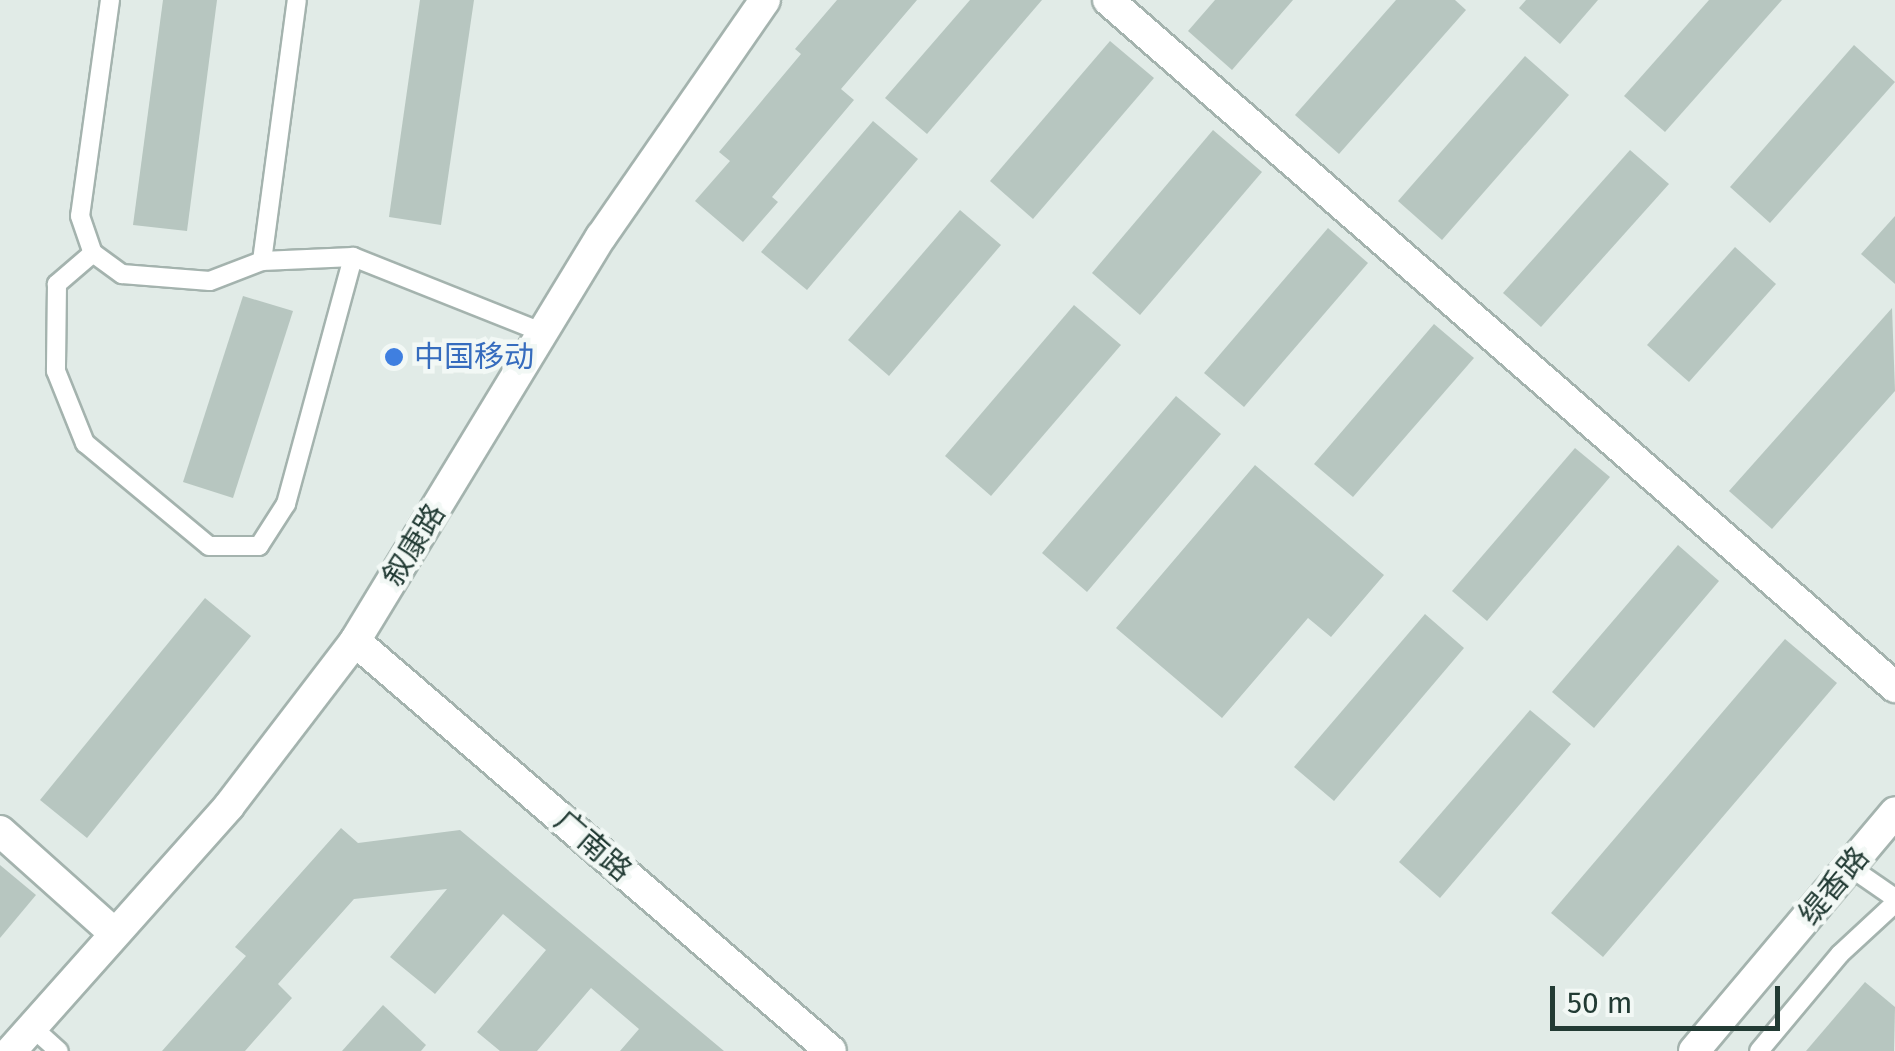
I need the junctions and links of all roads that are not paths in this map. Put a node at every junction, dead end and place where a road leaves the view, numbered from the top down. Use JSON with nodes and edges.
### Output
{"nodes":[{"id":1,"x":110,"y":0,"type":"edge"},
{"id":2,"x":297,"y":0,"type":"edge"},
{"id":3,"x":765,"y":0,"type":"edge"},
{"id":4,"x":1108,"y":0,"type":"edge"},
{"id":5,"x":93,"y":253,"type":"junction"},
{"id":6,"x":353,"y":257,"type":"junction"},
{"id":7,"x":262,"y":261,"type":"junction"},
{"id":8,"x":544,"y":333,"type":"junction"},
{"id":9,"x":355,"y":641,"type":"junction"},
{"id":10,"x":1895,"y":686,"type":"edge"},
{"id":11,"x":1894,"y":816,"type":"edge"},
{"id":12,"x":0,"y":832,"type":"edge"},
{"id":13,"x":1850,"y":867,"type":"junction"},
{"id":14,"x":1895,"y":900,"type":"edge"},
{"id":15,"x":114,"y":932,"type":"junction"},
{"id":16,"x":32,"y":1027,"type":"junction"},
{"id":17,"x":11,"y":1051,"type":"edge"},
{"id":18,"x":60,"y":1051,"type":"edge"},
{"id":19,"x":831,"y":1051,"type":"edge"},
{"id":20,"x":1694,"y":1051,"type":"edge"},
{"id":21,"x":1759,"y":1051,"type":"edge"}],
"edges":[{"from":1,"to":5,"type":"lane"},
{"from":2,"to":7,"type":"lane"},
{"from":3,"to":8,"type":"street","name":"叙康路"},
{"from":4,"to":10,"type":"street"},
{"from":5,"to":6,"type":"lane"},
{"from":5,"to":7,"type":"lane"},
{"from":6,"to":7,"type":"lane"},
{"from":6,"to":8,"type":"lane"},
{"from":8,"to":9,"type":"street","name":"叙康路"},
{"from":9,"to":15,"type":"street","name":"叙康路"},
{"from":9,"to":19,"type":"street","name":"广南路"},
{"from":11,"to":13,"type":"street","name":"缇香路"},
{"from":12,"to":15,"type":"street"},
{"from":13,"to":14,"type":"lane"},
{"from":13,"to":20,"type":"street","name":"缇香路"},
{"from":14,"to":21,"type":"lane"},
{"from":15,"to":16,"type":"street","name":"叙康路"},
{"from":16,"to":17,"type":"street","name":"叙康路"},
{"from":16,"to":18,"type":"lane"}]}
